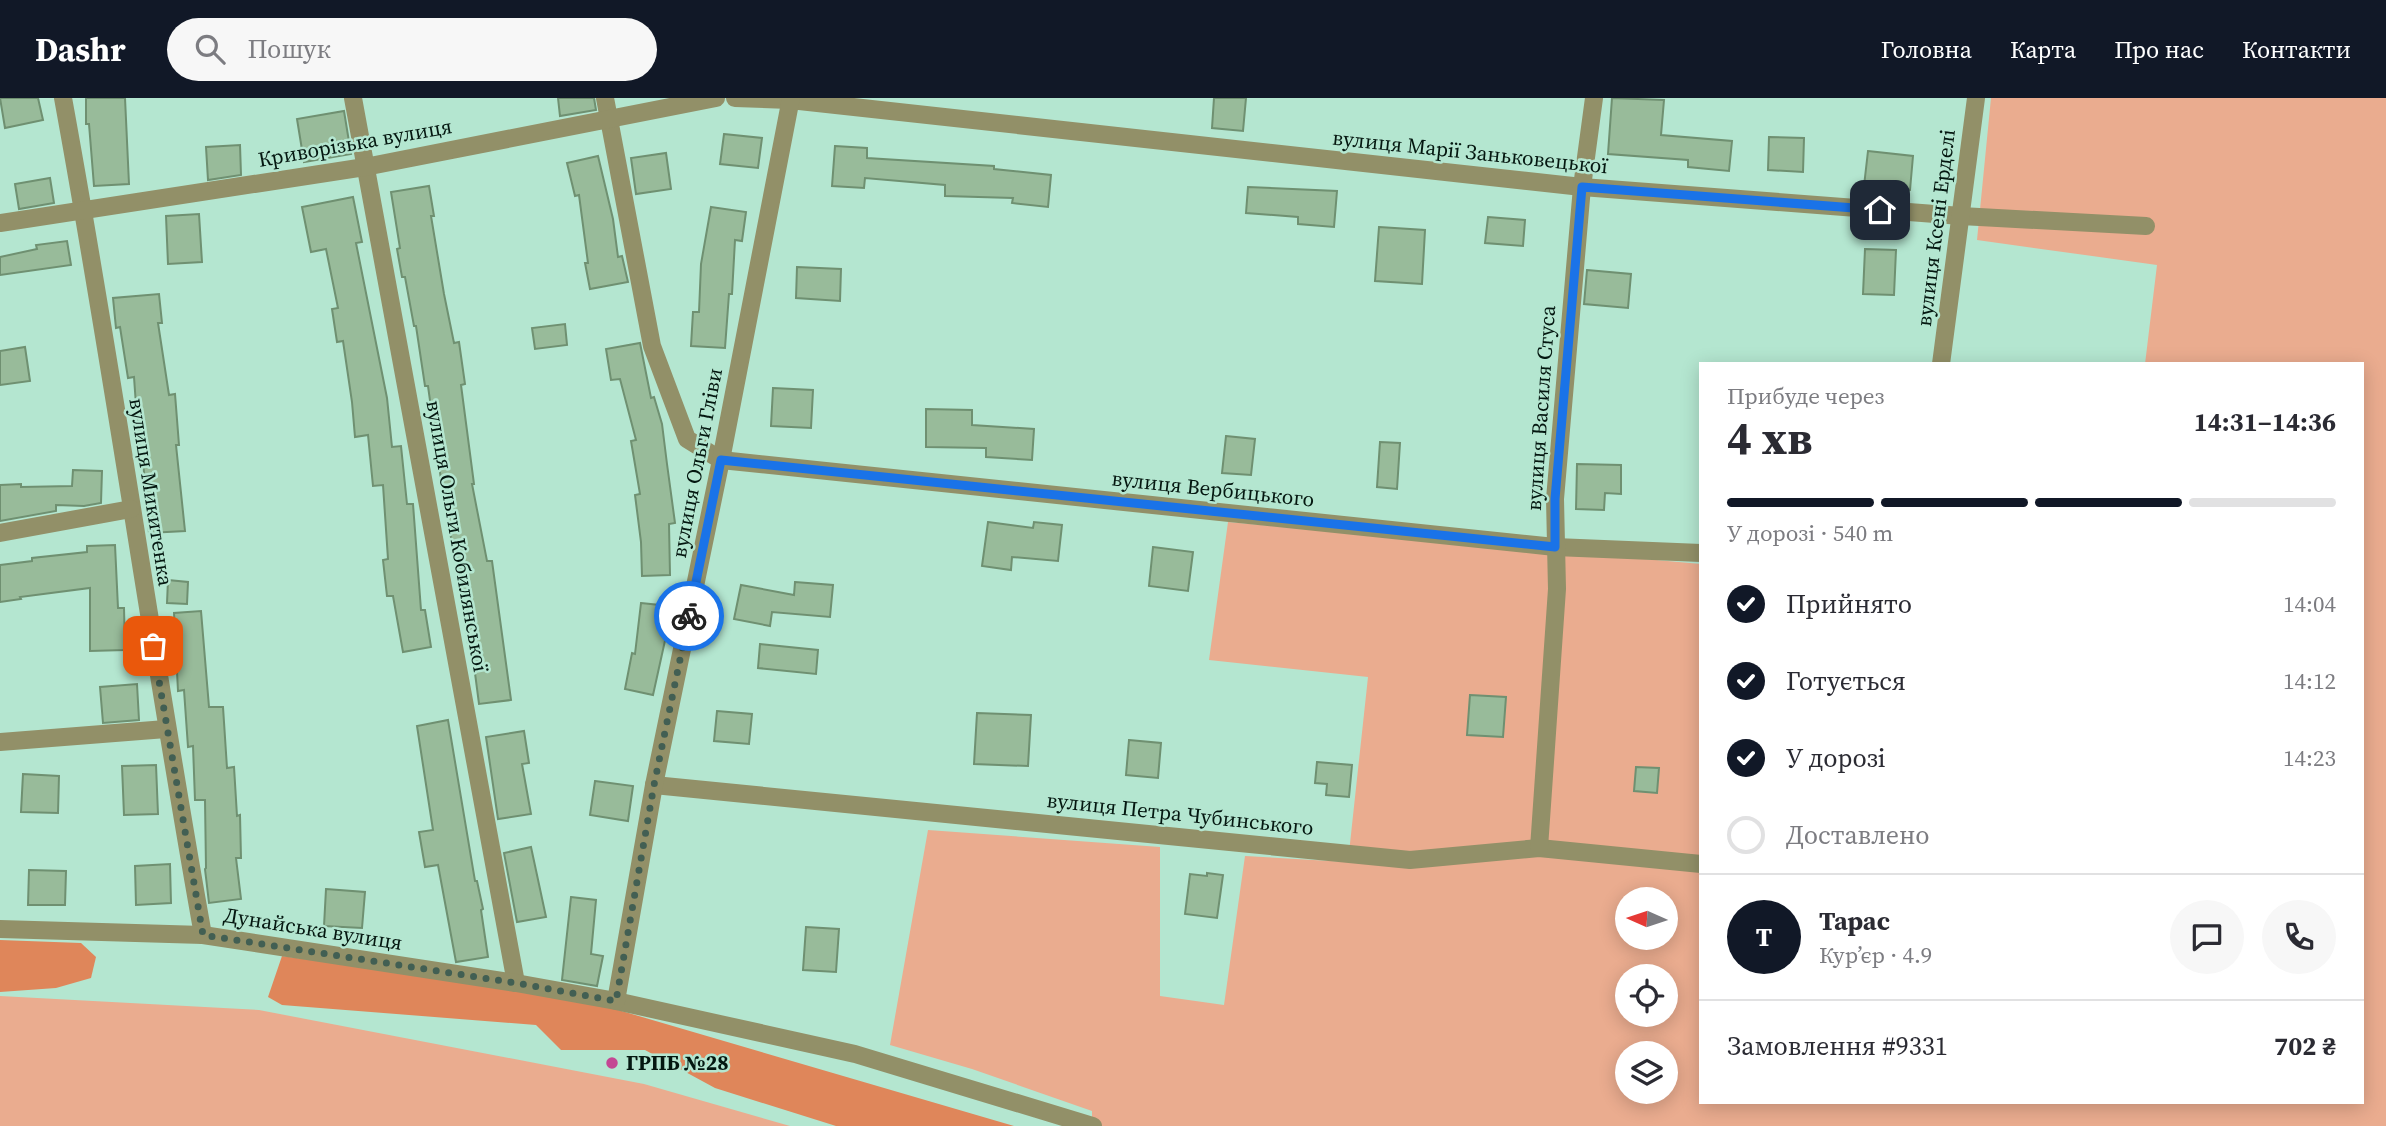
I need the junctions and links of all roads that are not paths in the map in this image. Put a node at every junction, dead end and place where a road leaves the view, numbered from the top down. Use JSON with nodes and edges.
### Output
{"nodes":[{"id":1,"x":63,"y":98,"type":"edge"},
{"id":2,"x":353,"y":98,"type":"edge"},
{"id":3,"x":605,"y":98,"type":"edge"},
{"id":4,"x":716,"y":98,"type":"edge"},
{"id":5,"x":735,"y":98,"type":"edge"},
{"id":6,"x":1594,"y":98,"type":"edge"},
{"id":7,"x":1976,"y":98,"type":"edge"},
{"id":8,"x":790,"y":99,"type":"edge"},
{"id":9,"x":608,"y":118,"type":"junction"},
{"id":10,"x":365,"y":167,"type":"junction"},
{"id":11,"x":1582,"y":187,"type":"junction"},
{"id":12,"x":84,"y":210,"type":"junction"},
{"id":13,"x":1961,"y":216,"type":"junction"},
{"id":14,"x":0,"y":223,"type":"edge"},
{"id":15,"x":2146,"y":226,"type":"dead end"},
{"id":16,"x":1941,"y":362,"type":"edge"},
{"id":17,"x":721,"y":460,"type":"junction"},
{"id":18,"x":131,"y":509,"type":"junction"},
{"id":19,"x":0,"y":533,"type":"edge"},
{"id":20,"x":1555,"y":547,"type":"junction"},
{"id":21,"x":1699,"y":553,"type":"edge"},
{"id":22,"x":166,"y":729,"type":"junction"},
{"id":23,"x":0,"y":743,"type":"edge"},
{"id":24,"x":654,"y":785,"type":"junction"},
{"id":25,"x":1539,"y":848,"type":"junction"},
{"id":26,"x":1699,"y":864,"type":"edge"},
{"id":27,"x":0,"y":929,"type":"edge"},
{"id":28,"x":203,"y":935,"type":"junction"},
{"id":29,"x":516,"y":983,"type":"junction"},
{"id":30,"x":616,"y":1001,"type":"junction"},
{"id":31,"x":1093,"y":1126,"type":"edge"}],
"edges":[{"from":1,"to":12,"type":"street","name":"вулиця Микитенка"},
{"from":2,"to":10,"type":"street","name":"вулиця Ольги Кобилянської"},
{"from":3,"to":9,"type":"street"},
{"from":4,"to":9,"type":"street","name":"Криворізька вулиця"},
{"from":5,"to":8,"type":"street"},
{"from":6,"to":11,"type":"street","name":"вулиця Василя Стуса"},
{"from":7,"to":13,"type":"street","name":"вулиця Ксені Ерделі"},
{"from":8,"to":11,"type":"street","name":"вулиця Марії Заньковецької"},
{"from":8,"to":17,"type":"street","name":"вулиця Ольги Гліви"},
{"from":9,"to":10,"type":"street","name":"Криворізька вулиця"},
{"from":9,"to":17,"type":"street"},
{"from":10,"to":12,"type":"street","name":"Криворізька вулиця"},
{"from":10,"to":29,"type":"street","name":"вулиця Ольги Кобилянської"},
{"from":11,"to":13,"type":"street","name":"вулиця Марії Заньковецької"},
{"from":11,"to":20,"type":"street","name":"вулиця Василя Стуса"},
{"from":12,"to":14,"type":"street","name":"Криворізька вулиця"},
{"from":12,"to":18,"type":"street","name":"вулиця Микитенка"},
{"from":13,"to":15,"type":"street","name":"вулиця Марії Заньковецької"},
{"from":13,"to":16,"type":"street","name":"вулиця Ксені Ерделі"},
{"from":17,"to":20,"type":"street","name":"вулиця Вербицького"},
{"from":17,"to":24,"type":"street","name":"вулиця Ольги Гліви"},
{"from":18,"to":19,"type":"street"},
{"from":18,"to":22,"type":"street","name":"вулиця Микитенка"},
{"from":20,"to":21,"type":"street","name":"вулиця Вербицького"},
{"from":20,"to":25,"type":"street","name":"вулиця Василя Стуса"},
{"from":22,"to":23,"type":"street"},
{"from":22,"to":28,"type":"street","name":"вулиця Микитенка"},
{"from":24,"to":25,"type":"street","name":"вулиця Петра Чубинського"},
{"from":24,"to":30,"type":"street","name":"вулиця Ольги Гліви"},
{"from":25,"to":26,"type":"street","name":"вулиця Петра Чубинського"},
{"from":27,"to":28,"type":"street","name":"Дунайська вулиця"},
{"from":28,"to":29,"type":"street","name":"Дунайська вулиця"},
{"from":29,"to":30,"type":"street","name":"Дунайська вулиця"},
{"from":30,"to":31,"type":"street","name":"Дунайська вулиця"}]}
